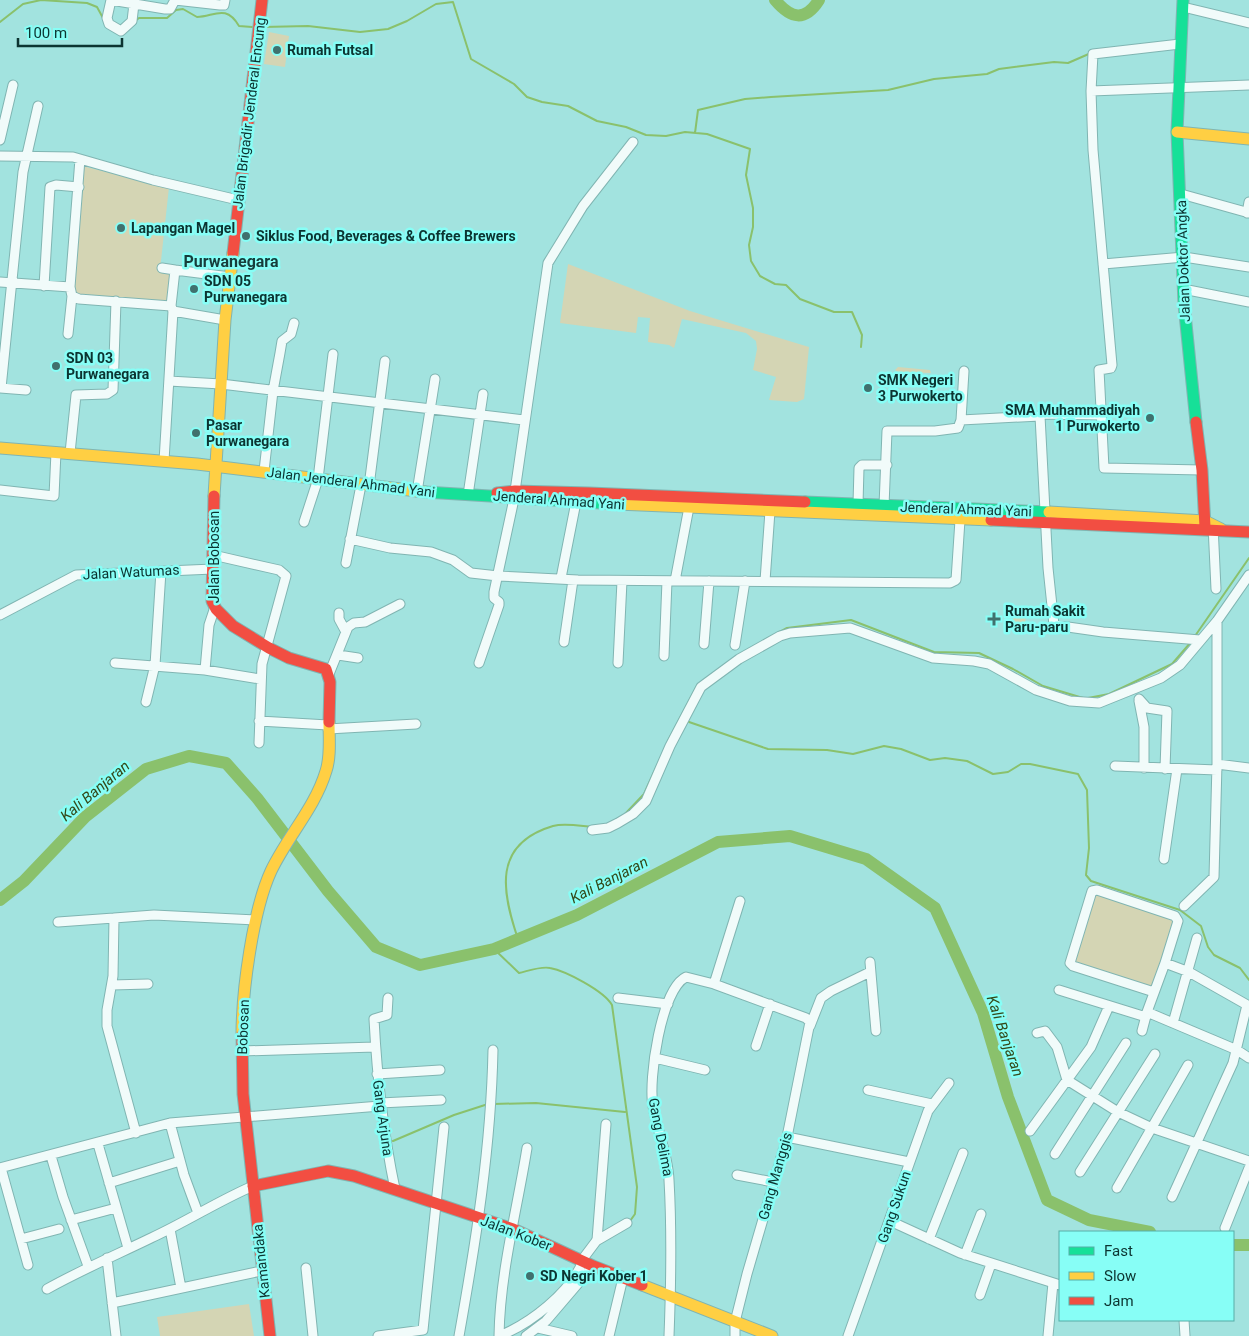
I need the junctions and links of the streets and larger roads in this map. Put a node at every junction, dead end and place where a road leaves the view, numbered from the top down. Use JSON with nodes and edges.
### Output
{"nodes":[{"id":1,"x":111,"y":0,"type":"edge"},
{"id":2,"x":175,"y":0,"type":"edge"},
{"id":3,"x":225,"y":0,"type":"edge"},
{"id":4,"x":262,"y":0,"type":"edge"},
{"id":5,"x":132,"y":2,"type":"edge"},
{"id":6,"x":1183,"y":4,"type":"edge"},
{"id":7,"x":1249,"y":23,"type":"edge"},
{"id":8,"x":1180,"y":44,"type":"junction"},
{"id":9,"x":13,"y":85,"type":"dead end"},
{"id":10,"x":1249,"y":85,"type":"edge"},
{"id":11,"x":1178,"y":87,"type":"junction"},
{"id":12,"x":1091,"y":91,"type":"junction"},
{"id":13,"x":38,"y":106,"type":"dead end"},
{"id":14,"x":1177,"y":132,"type":"junction"},
{"id":15,"x":1249,"y":139,"type":"edge"},
{"id":16,"x":0,"y":140,"type":"edge"},
{"id":17,"x":632,"y":142,"type":"dead end"},
{"id":18,"x":0,"y":156,"type":"edge"},
{"id":19,"x":25,"y":156,"type":"junction"},
{"id":20,"x":80,"y":158,"type":"junction"},
{"id":21,"x":79,"y":187,"type":"junction"},
{"id":22,"x":1180,"y":194,"type":"junction"},
{"id":23,"x":238,"y":200,"type":"junction"},
{"id":24,"x":1249,"y":202,"type":"edge"},
{"id":25,"x":1248,"y":213,"type":"edge"},
{"id":26,"x":1184,"y":257,"type":"junction"},
{"id":27,"x":1103,"y":264,"type":"junction"},
{"id":28,"x":1249,"y":267,"type":"edge"},
{"id":29,"x":162,"y":268,"type":"dead end"},
{"id":30,"x":175,"y":270,"type":"junction"},
{"id":31,"x":230,"y":277,"type":"junction"},
{"id":32,"x":0,"y":282,"type":"edge"},
{"id":33,"x":11,"y":284,"type":"junction"},
{"id":34,"x":44,"y":286,"type":"junction"},
{"id":35,"x":1183,"y":289,"type":"junction"},
{"id":36,"x":71,"y":291,"type":"junction"},
{"id":37,"x":116,"y":301,"type":"junction"},
{"id":38,"x":1249,"y":302,"type":"edge"},
{"id":39,"x":172,"y":308,"type":"junction"},
{"id":40,"x":225,"y":320,"type":"junction"},
{"id":41,"x":294,"y":323,"type":"dead end"},
{"id":42,"x":68,"y":334,"type":"dead end"},
{"id":43,"x":333,"y":354,"type":"dead end"},
{"id":44,"x":385,"y":361,"type":"dead end"},
{"id":45,"x":964,"y":371,"type":"dead end"},
{"id":46,"x":435,"y":379,"type":"dead end"},
{"id":47,"x":169,"y":381,"type":"junction"},
{"id":48,"x":222,"y":384,"type":"junction"},
{"id":49,"x":0,"y":388,"type":"edge"},
{"id":50,"x":26,"y":390,"type":"dead end"},
{"id":51,"x":272,"y":391,"type":"junction"},
{"id":52,"x":483,"y":394,"type":"dead end"},
{"id":53,"x":329,"y":398,"type":"junction"},
{"id":54,"x":381,"y":402,"type":"junction"},
{"id":55,"x":431,"y":408,"type":"junction"},
{"id":56,"x":478,"y":414,"type":"junction"},
{"id":57,"x":1101,"y":415,"type":"junction"},
{"id":58,"x":1040,"y":416,"type":"junction"},
{"id":59,"x":524,"y":420,"type":"junction"},
{"id":60,"x":961,"y":420,"type":"junction"},
{"id":61,"x":0,"y":448,"type":"edge"},
{"id":62,"x":56,"y":452,"type":"junction"},
{"id":63,"x":70,"y":453,"type":"junction"},
{"id":64,"x":164,"y":461,"type":"junction"},
{"id":65,"x":887,"y":465,"type":"junction"},
{"id":66,"x":216,"y":466,"type":"junction"},
{"id":67,"x":1202,"y":470,"type":"junction"},
{"id":68,"x":264,"y":471,"type":"junction"},
{"id":69,"x":318,"y":479,"type":"junction"},
{"id":70,"x":365,"y":486,"type":"junction"},
{"id":71,"x":0,"y":490,"type":"edge"},
{"id":72,"x":417,"y":492,"type":"junction"},
{"id":73,"x":468,"y":495,"type":"junction"},
{"id":74,"x":514,"y":495,"type":"junction"},
{"id":75,"x":486,"y":496,"type":"joint"},
{"id":76,"x":576,"y":502,"type":"junction"},
{"id":77,"x":858,"y":504,"type":"junction"},
{"id":78,"x":884,"y":506,"type":"junction"},
{"id":79,"x":689,"y":508,"type":"junction"},
{"id":80,"x":843,"y":509,"type":"junction"},
{"id":81,"x":770,"y":511,"type":"junction"},
{"id":82,"x":940,"y":513,"type":"junction"},
{"id":83,"x":1046,"y":517,"type":"junction"},
{"id":84,"x":960,"y":520,"type":"junction"},
{"id":85,"x":304,"y":522,"type":"dead end"},
{"id":86,"x":1212,"y":527,"type":"junction"},
{"id":87,"x":1249,"y":532,"type":"edge"},
{"id":88,"x":350,"y":539,"type":"junction"},
{"id":89,"x":213,"y":555,"type":"junction"},
{"id":90,"x":346,"y":563,"type":"dead end"},
{"id":91,"x":213,"y":568,"type":"junction"},
{"id":92,"x":161,"y":571,"type":"junction"},
{"id":93,"x":1249,"y":575,"type":"edge"},
{"id":94,"x":498,"y":576,"type":"junction"},
{"id":95,"x":561,"y":578,"type":"junction"},
{"id":96,"x":573,"y":580,"type":"junction"},
{"id":97,"x":622,"y":581,"type":"junction"},
{"id":98,"x":671,"y":581,"type":"junction"},
{"id":99,"x":708,"y":581,"type":"junction"},
{"id":100,"x":745,"y":581,"type":"junction"},
{"id":101,"x":766,"y":581,"type":"junction"},
{"id":102,"x":1216,"y":589,"type":"dead end"},
{"id":103,"x":400,"y":604,"type":"dead end"},
{"id":104,"x":214,"y":610,"type":"junction"},
{"id":105,"x":339,"y":613,"type":"dead end"},
{"id":106,"x":0,"y":615,"type":"edge"},
{"id":107,"x":1217,"y":621,"type":"junction"},
{"id":108,"x":346,"y":632,"type":"junction"},
{"id":109,"x":1194,"y":639,"type":"junction"},
{"id":110,"x":564,"y":642,"type":"dead end"},
{"id":111,"x":704,"y":644,"type":"dead end"},
{"id":112,"x":736,"y":645,"type":"dead end"},
{"id":113,"x":268,"y":646,"type":"junction"},
{"id":114,"x":338,"y":656,"type":"junction"},
{"id":115,"x":664,"y":656,"type":"dead end"},
{"id":116,"x":358,"y":658,"type":"dead end"},
{"id":117,"x":115,"y":663,"type":"dead end"},
{"id":118,"x":479,"y":663,"type":"dead end"},
{"id":119,"x":618,"y":663,"type":"dead end"},
{"id":120,"x":155,"y":665,"type":"junction"},
{"id":121,"x":205,"y":670,"type":"junction"},
{"id":122,"x":329,"y":674,"type":"junction"},
{"id":123,"x":260,"y":679,"type":"junction"},
{"id":124,"x":1136,"y":689,"type":"junction"},
{"id":125,"x":1139,"y":699,"type":"junction"},
{"id":126,"x":146,"y":702,"type":"dead end"},
{"id":127,"x":259,"y":721,"type":"junction"},
{"id":128,"x":416,"y":724,"type":"dead end"},
{"id":129,"x":328,"y":727,"type":"junction"},
{"id":130,"x":259,"y":743,"type":"dead end"},
{"id":131,"x":1115,"y":766,"type":"dead end"},
{"id":132,"x":1217,"y":767,"type":"junction"},
{"id":133,"x":1144,"y":768,"type":"junction"},
{"id":134,"x":1249,"y":768,"type":"edge"},
{"id":135,"x":1165,"y":769,"type":"junction"},
{"id":136,"x":1177,"y":769,"type":"junction"},
{"id":137,"x":592,"y":830,"type":"dead end"},
{"id":138,"x":1164,"y":859,"type":"dead end"},
{"id":139,"x":740,"y":901,"type":"dead end"},
{"id":140,"x":1184,"y":906,"type":"dead end"},
{"id":141,"x":114,"y":918,"type":"junction"},
{"id":142,"x":256,"y":920,"type":"junction"},
{"id":143,"x":58,"y":922,"type":"dead end"},
{"id":144,"x":1198,"y":938,"type":"dead end"},
{"id":145,"x":870,"y":962,"type":"dead end"},
{"id":146,"x":1165,"y":963,"type":"junction"},
{"id":147,"x":870,"y":972,"type":"junction"},
{"id":148,"x":1189,"y":972,"type":"junction"},
{"id":149,"x":148,"y":984,"type":"dead end"},
{"id":150,"x":714,"y":984,"type":"junction"},
{"id":151,"x":112,"y":985,"type":"junction"},
{"id":152,"x":1060,"y":990,"type":"dead end"},
{"id":153,"x":1154,"y":992,"type":"junction"},
{"id":154,"x":388,"y":998,"type":"dead end"},
{"id":155,"x":618,"y":998,"type":"dead end"},
{"id":156,"x":668,"y":1004,"type":"junction"},
{"id":157,"x":770,"y":1004,"type":"junction"},
{"id":158,"x":1108,"y":1006,"type":"junction"},
{"id":159,"x":1248,"y":1006,"type":"edge"},
{"id":160,"x":1146,"y":1015,"type":"junction"},
{"id":161,"x":1173,"y":1023,"type":"junction"},
{"id":162,"x":810,"y":1028,"type":"junction"},
{"id":163,"x":876,"y":1031,"type":"dead end"},
{"id":164,"x":1142,"y":1031,"type":"dead end"},
{"id":165,"x":1037,"y":1033,"type":"dead end"},
{"id":166,"x":1126,"y":1043,"type":"dead end"},
{"id":167,"x":756,"y":1046,"type":"dead end"},
{"id":168,"x":375,"y":1047,"type":"junction"},
{"id":169,"x":493,"y":1050,"type":"dead end"},
{"id":170,"x":1237,"y":1050,"type":"junction"},
{"id":171,"x":242,"y":1051,"type":"junction"},
{"id":172,"x":1155,"y":1054,"type":"dead end"},
{"id":173,"x":655,"y":1058,"type":"junction"},
{"id":174,"x":1249,"y":1058,"type":"edge"},
{"id":175,"x":1188,"y":1065,"type":"dead end"},
{"id":176,"x":440,"y":1070,"type":"dead end"},
{"id":177,"x":705,"y":1070,"type":"dead end"},
{"id":178,"x":377,"y":1074,"type":"junction"},
{"id":179,"x":1068,"y":1080,"type":"junction"},
{"id":180,"x":948,"y":1083,"type":"dead end"},
{"id":181,"x":868,"y":1090,"type":"dead end"},
{"id":182,"x":1091,"y":1095,"type":"junction"},
{"id":183,"x":441,"y":1100,"type":"dead end"},
{"id":184,"x":932,"y":1104,"type":"junction"},
{"id":185,"x":380,"y":1105,"type":"junction"},
{"id":186,"x":1118,"y":1112,"type":"junction"},
{"id":187,"x":246,"y":1118,"type":"junction"},
{"id":188,"x":170,"y":1123,"type":"junction"},
{"id":189,"x":606,"y":1124,"type":"dead end"},
{"id":190,"x":444,"y":1127,"type":"dead end"},
{"id":191,"x":1152,"y":1128,"type":"junction"},
{"id":192,"x":1030,"y":1131,"type":"dead end"},
{"id":193,"x":136,"y":1132,"type":"junction"},
{"id":194,"x":787,"y":1137,"type":"junction"},
{"id":195,"x":1198,"y":1143,"type":"junction"},
{"id":196,"x":98,"y":1144,"type":"junction"},
{"id":197,"x":527,"y":1148,"type":"dead end"},
{"id":198,"x":963,"y":1153,"type":"dead end"},
{"id":199,"x":1055,"y":1154,"type":"dead end"},
{"id":200,"x":51,"y":1156,"type":"junction"},
{"id":201,"x":180,"y":1160,"type":"junction"},
{"id":202,"x":1249,"y":1161,"type":"edge"},
{"id":203,"x":909,"y":1162,"type":"junction"},
{"id":204,"x":0,"y":1168,"type":"edge"},
{"id":205,"x":1249,"y":1168,"type":"edge"},
{"id":206,"x":1080,"y":1172,"type":"dead end"},
{"id":207,"x":737,"y":1175,"type":"dead end"},
{"id":208,"x":773,"y":1182,"type":"junction"},
{"id":209,"x":109,"y":1183,"type":"junction"},
{"id":210,"x":253,"y":1186,"type":"junction"},
{"id":211,"x":1117,"y":1188,"type":"dead end"},
{"id":212,"x":395,"y":1189,"type":"junction"},
{"id":213,"x":1172,"y":1197,"type":"dead end"},
{"id":214,"x":436,"y":1204,"type":"junction"},
{"id":215,"x":116,"y":1208,"type":"junction"},
{"id":216,"x":198,"y":1213,"type":"junction"},
{"id":217,"x":981,"y":1214,"type":"dead end"},
{"id":218,"x":478,"y":1218,"type":"junction"},
{"id":219,"x":71,"y":1220,"type":"junction"},
{"id":220,"x":890,"y":1221,"type":"junction"},
{"id":221,"x":627,"y":1223,"type":"dead end"},
{"id":222,"x":170,"y":1228,"type":"junction"},
{"id":223,"x":1225,"y":1228,"type":"dead end"},
{"id":224,"x":58,"y":1229,"type":"dead end"},
{"id":225,"x":513,"y":1230,"type":"junction"},
{"id":226,"x":21,"y":1239,"type":"junction"},
{"id":227,"x":929,"y":1239,"type":"junction"},
{"id":228,"x":596,"y":1241,"type":"junction"},
{"id":229,"x":128,"y":1248,"type":"junction"},
{"id":230,"x":965,"y":1255,"type":"junction"},
{"id":231,"x":107,"y":1258,"type":"junction"},
{"id":232,"x":586,"y":1263,"type":"junction"},
{"id":233,"x":991,"y":1264,"type":"junction"},
{"id":234,"x":28,"y":1266,"type":"dead end"},
{"id":235,"x":88,"y":1266,"type":"junction"},
{"id":236,"x":306,"y":1268,"type":"dead end"},
{"id":237,"x":260,"y":1271,"type":"junction"},
{"id":238,"x":623,"y":1278,"type":"junction"},
{"id":239,"x":1057,"y":1284,"type":"edge"},
{"id":240,"x":181,"y":1288,"type":"junction"},
{"id":241,"x":47,"y":1289,"type":"dead end"},
{"id":242,"x":980,"y":1295,"type":"dead end"},
{"id":243,"x":670,"y":1296,"type":"junction"},
{"id":244,"x":112,"y":1303,"type":"junction"},
{"id":245,"x":1184,"y":1321,"type":"edge"},
{"id":246,"x":735,"y":1322,"type":"junction"},
{"id":247,"x":538,"y":1328,"type":"junction"},
{"id":248,"x":423,"y":1333,"type":"edge"},
{"id":249,"x":116,"y":1336,"type":"edge"},
{"id":250,"x":270,"y":1336,"type":"edge"},
{"id":251,"x":313,"y":1336,"type":"edge"},
{"id":252,"x":378,"y":1336,"type":"edge"},
{"id":253,"x":459,"y":1336,"type":"edge"},
{"id":254,"x":499,"y":1336,"type":"edge"},
{"id":255,"x":526,"y":1336,"type":"edge"},
{"id":256,"x":572,"y":1336,"type":"edge"},
{"id":257,"x":609,"y":1336,"type":"edge"},
{"id":258,"x":669,"y":1336,"type":"edge"},
{"id":259,"x":736,"y":1336,"type":"edge"},
{"id":260,"x":772,"y":1336,"type":"edge"},
{"id":261,"x":848,"y":1336,"type":"edge"},
{"id":262,"x":1048,"y":1336,"type":"edge"},
{"id":263,"x":1185,"y":1336,"type":"edge"}],
"edges":[{"from":1,"to":5,"type":"street"},
{"from":1,"to":5,"type":"street"},
{"from":2,"to":3,"type":"street"},
{"from":2,"to":5,"type":"street"},
{"from":4,"to":23,"type":"street","name":"Jalan Brigadir Jenderal Encung"},
{"from":6,"to":7,"type":"street"},
{"from":6,"to":8,"type":"street","name":"Jalan Doktor Angka"},
{"from":8,"to":11,"type":"street","name":"Jalan Doktor Angka"},
{"from":8,"to":12,"type":"street"},
{"from":9,"to":16,"type":"street"},
{"from":10,"to":11,"type":"street"},
{"from":11,"to":12,"type":"street"},
{"from":11,"to":14,"type":"street","name":"Jalan Doktor Angka"},
{"from":12,"to":27,"type":"street"},
{"from":13,"to":19,"type":"street"},
{"from":14,"to":15,"type":"street"},
{"from":14,"to":22,"type":"street","name":"Jalan Doktor Angka"},
{"from":17,"to":59,"type":"street"},
{"from":18,"to":19,"type":"street"},
{"from":19,"to":20,"type":"street"},
{"from":19,"to":33,"type":"street"},
{"from":20,"to":21,"type":"street"},
{"from":20,"to":23,"type":"street"},
{"from":21,"to":34,"type":"street"},
{"from":21,"to":36,"type":"street"},
{"from":22,"to":25,"type":"street"},
{"from":22,"to":26,"type":"street","name":"Jalan Doktor Angka"},
{"from":23,"to":31,"type":"street","name":"Jalan Brigadir Jenderal Encung"},
{"from":24,"to":25,"type":"street"},
{"from":26,"to":27,"type":"street"},
{"from":26,"to":28,"type":"street"},
{"from":26,"to":35,"type":"street","name":"Jalan Doktor Angka"},
{"from":27,"to":57,"type":"street"},
{"from":29,"to":30,"type":"street"},
{"from":30,"to":31,"type":"street"},
{"from":30,"to":39,"type":"street"},
{"from":31,"to":40,"type":"street","name":"Jalan Brigadir Jenderal Encung"},
{"from":32,"to":33,"type":"street"},
{"from":33,"to":34,"type":"street"},
{"from":33,"to":49,"type":"street"},
{"from":34,"to":36,"type":"street"},
{"from":35,"to":38,"type":"street"},
{"from":35,"to":67,"type":"street","name":"Jalan Doktor Angka"},
{"from":36,"to":37,"type":"street"},
{"from":36,"to":42,"type":"street"},
{"from":37,"to":39,"type":"street"},
{"from":37,"to":63,"type":"street"},
{"from":39,"to":40,"type":"street"},
{"from":39,"to":47,"type":"street"},
{"from":40,"to":48,"type":"street","name":"Jalan Brigadir Jenderal Encung"},
{"from":41,"to":51,"type":"street"},
{"from":43,"to":53,"type":"street"},
{"from":44,"to":54,"type":"street"},
{"from":45,"to":60,"type":"street"},
{"from":46,"to":55,"type":"street"},
{"from":47,"to":48,"type":"street"},
{"from":47,"to":64,"type":"street"},
{"from":48,"to":51,"type":"street"},
{"from":48,"to":66,"type":"street","name":"Jalan Brigadir Jenderal Encung"},
{"from":49,"to":50,"type":"street"},
{"from":51,"to":53,"type":"street"},
{"from":51,"to":68,"type":"street"},
{"from":52,"to":56,"type":"street"},
{"from":53,"to":54,"type":"street"},
{"from":53,"to":69,"type":"street"},
{"from":54,"to":55,"type":"street"},
{"from":54,"to":70,"type":"street"},
{"from":55,"to":56,"type":"street"},
{"from":55,"to":72,"type":"street"},
{"from":56,"to":59,"type":"street"},
{"from":56,"to":73,"type":"street"},
{"from":57,"to":58,"type":"street"},
{"from":57,"to":67,"type":"street"},
{"from":58,"to":60,"type":"street"},
{"from":58,"to":83,"type":"street"},
{"from":59,"to":74,"type":"street"},
{"from":60,"to":65,"type":"street"},
{"from":61,"to":62,"type":"street","name":"Jalan Jenderal Ahmad Yani"},
{"from":62,"to":63,"type":"street","name":"Jalan Jenderal Ahmad Yani"},
{"from":62,"to":71,"type":"street"},
{"from":63,"to":64,"type":"street","name":"Jalan Jenderal Ahmad Yani"},
{"from":64,"to":66,"type":"street","name":"Jalan Jenderal Ahmad Yani"},
{"from":65,"to":77,"type":"street"},
{"from":65,"to":78,"type":"street"},
{"from":66,"to":68,"type":"street","name":"Jalan Jenderal Ahmad Yani"},
{"from":66,"to":89,"type":"street","name":"Jalan Bobosan"},
{"from":67,"to":86,"type":"street","name":"Jalan Doktor Angka"},
{"from":68,"to":69,"type":"street","name":"Jalan Jenderal Ahmad Yani"},
{"from":69,"to":70,"type":"street","name":"Jalan Jenderal Ahmad Yani"},
{"from":69,"to":85,"type":"street"},
{"from":70,"to":72,"type":"street","name":"Jalan Jenderal Ahmad Yani"},
{"from":70,"to":88,"type":"street"},
{"from":72,"to":73,"type":"street","name":"Jalan Jenderal Ahmad Yani"},
{"from":73,"to":75,"type":"street","name":"Jalan Jenderal Ahmad Yani"},
{"from":74,"to":75,"type":"street","name":"Jenderal Ahmad Yani"},
{"from":74,"to":76,"type":"street","name":"Jenderal Ahmad Yani"},
{"from":74,"to":80,"type":"street","name":"Jenderal Ahmad Yani"},
{"from":74,"to":94,"type":"street"},
{"from":76,"to":79,"type":"street","name":"Jenderal Ahmad Yani"},
{"from":76,"to":95,"type":"street"},
{"from":77,"to":78,"type":"street","name":"Jenderal Ahmad Yani"},
{"from":77,"to":80,"type":"street","name":"Jenderal Ahmad Yani"},
{"from":78,"to":82,"type":"street","name":"Jenderal Ahmad Yani"},
{"from":79,"to":81,"type":"street","name":"Jenderal Ahmad Yani"},
{"from":79,"to":98,"type":"street"},
{"from":80,"to":81,"type":"street","name":"Jenderal Ahmad Yani"},
{"from":80,"to":82,"type":"street","name":"Jenderal Ahmad Yani"},
{"from":81,"to":101,"type":"street"},
{"from":82,"to":83,"type":"street","name":"Jenderal Ahmad Yani"},
{"from":82,"to":84,"type":"street","name":"Jenderal Ahmad Yani"},
{"from":83,"to":84,"type":"street","name":"Jenderal Ahmad Yani"},
{"from":83,"to":86,"type":"street","name":"Jenderal Ahmad Yani"},
{"from":83,"to":109,"type":"street"},
{"from":84,"to":101,"type":"street"},
{"from":86,"to":87,"type":"street","name":"Jenderal Ahmad Yani"},
{"from":86,"to":102,"type":"street"},
{"from":88,"to":90,"type":"street"},
{"from":88,"to":94,"type":"street"},
{"from":89,"to":91,"type":"street","name":"Jalan Bobosan"},
{"from":89,"to":113,"type":"street"},
{"from":91,"to":92,"type":"street","name":"Jalan Watumas"},
{"from":91,"to":104,"type":"street","name":"Jalan Bobosan"},
{"from":92,"to":106,"type":"street","name":"Jalan Watumas"},
{"from":92,"to":120,"type":"street"},
{"from":93,"to":107,"type":"street"},
{"from":94,"to":95,"type":"street"},
{"from":94,"to":118,"type":"street"},
{"from":95,"to":96,"type":"street"},
{"from":96,"to":97,"type":"street"},
{"from":96,"to":110,"type":"street"},
{"from":97,"to":98,"type":"street"},
{"from":97,"to":119,"type":"street"},
{"from":98,"to":99,"type":"street"},
{"from":98,"to":115,"type":"street"},
{"from":99,"to":100,"type":"street"},
{"from":99,"to":111,"type":"street"},
{"from":100,"to":101,"type":"street"},
{"from":100,"to":112,"type":"street"},
{"from":103,"to":108,"type":"street"},
{"from":104,"to":113,"type":"street","name":"Jalan Bobosan"},
{"from":104,"to":121,"type":"street"},
{"from":105,"to":108,"type":"street"},
{"from":107,"to":109,"type":"street"},
{"from":107,"to":132,"type":"street"},
{"from":108,"to":114,"type":"street"},
{"from":109,"to":124,"type":"street"},
{"from":113,"to":122,"type":"street","name":"Jalan Bobosan"},
{"from":113,"to":123,"type":"street"},
{"from":114,"to":116,"type":"street"},
{"from":114,"to":122,"type":"street"},
{"from":117,"to":120,"type":"street"},
{"from":120,"to":121,"type":"street"},
{"from":120,"to":126,"type":"street"},
{"from":121,"to":123,"type":"street"},
{"from":122,"to":129,"type":"street"},
{"from":123,"to":127,"type":"street"},
{"from":124,"to":125,"type":"street"},
{"from":124,"to":137,"type":"street"},
{"from":125,"to":133,"type":"street"},
{"from":125,"to":135,"type":"street"},
{"from":127,"to":129,"type":"street"},
{"from":127,"to":130,"type":"street"},
{"from":128,"to":129,"type":"street"},
{"from":129,"to":142,"type":"street","name":"Bobosan"},
{"from":131,"to":133,"type":"street"},
{"from":132,"to":134,"type":"street"},
{"from":132,"to":136,"type":"street"},
{"from":132,"to":140,"type":"street"},
{"from":133,"to":135,"type":"street"},
{"from":135,"to":136,"type":"street"},
{"from":136,"to":138,"type":"street"},
{"from":139,"to":150,"type":"street"},
{"from":141,"to":142,"type":"street"},
{"from":141,"to":143,"type":"street"},
{"from":141,"to":151,"type":"street"},
{"from":142,"to":171,"type":"street","name":"Bobosan"},
{"from":144,"to":148,"type":"street"},
{"from":145,"to":147,"type":"street"},
{"from":146,"to":148,"type":"street"},
{"from":146,"to":153,"type":"street"},
{"from":146,"to":153,"type":"street"},
{"from":147,"to":162,"type":"street","name":"Gang Manggis"},
{"from":147,"to":163,"type":"street"},
{"from":148,"to":159,"type":"street"},
{"from":148,"to":161,"type":"street"},
{"from":149,"to":151,"type":"street"},
{"from":150,"to":156,"type":"street","name":"Gang Delima"},
{"from":150,"to":157,"type":"street","name":"Gang Delima"},
{"from":151,"to":193,"type":"street"},
{"from":152,"to":158,"type":"street"},
{"from":153,"to":160,"type":"street"},
{"from":154,"to":168,"type":"street","name":"Gang Arjuna"},
{"from":155,"to":156,"type":"street"},
{"from":156,"to":173,"type":"street","name":"Gang Delima"},
{"from":157,"to":162,"type":"street","name":"Gang Delima"},
{"from":157,"to":167,"type":"street"},
{"from":158,"to":160,"type":"street"},
{"from":158,"to":179,"type":"street"},
{"from":159,"to":170,"type":"street"},
{"from":160,"to":161,"type":"street"},
{"from":160,"to":164,"type":"street"},
{"from":161,"to":170,"type":"street"},
{"from":162,"to":194,"type":"street","name":"Gang Manggis"},
{"from":165,"to":179,"type":"street"},
{"from":166,"to":182,"type":"street"},
{"from":168,"to":171,"type":"street"},
{"from":168,"to":178,"type":"street","name":"Gang Arjuna"},
{"from":169,"to":218,"type":"street"},
{"from":170,"to":174,"type":"street"},
{"from":170,"to":195,"type":"street"},
{"from":171,"to":187,"type":"street","name":"Bobosan"},
{"from":172,"to":186,"type":"street"},
{"from":173,"to":177,"type":"street"},
{"from":173,"to":243,"type":"street","name":"Gang Delima"},
{"from":175,"to":191,"type":"street"},
{"from":176,"to":178,"type":"street"},
{"from":178,"to":185,"type":"street","name":"Gang Arjuna"},
{"from":179,"to":182,"type":"street"},
{"from":179,"to":192,"type":"street"},
{"from":180,"to":184,"type":"street","name":"Gang Sukun"},
{"from":181,"to":184,"type":"street"},
{"from":182,"to":186,"type":"street"},
{"from":182,"to":199,"type":"street"},
{"from":183,"to":185,"type":"street"},
{"from":184,"to":203,"type":"street","name":"Gang Sukun"},
{"from":185,"to":187,"type":"street"},
{"from":185,"to":212,"type":"street","name":"Gang Arjuna"},
{"from":186,"to":191,"type":"street"},
{"from":186,"to":206,"type":"street"},
{"from":187,"to":188,"type":"street"},
{"from":187,"to":210,"type":"street","name":"Bobosan"},
{"from":188,"to":193,"type":"street"},
{"from":188,"to":201,"type":"street"},
{"from":189,"to":228,"type":"street"},
{"from":190,"to":214,"type":"street"},
{"from":191,"to":195,"type":"street"},
{"from":191,"to":211,"type":"street"},
{"from":193,"to":196,"type":"street"},
{"from":194,"to":203,"type":"street"},
{"from":194,"to":208,"type":"street","name":"Gang Manggis"},
{"from":195,"to":202,"type":"street"},
{"from":195,"to":213,"type":"street"},
{"from":196,"to":200,"type":"street"},
{"from":196,"to":209,"type":"street"},
{"from":197,"to":225,"type":"street"},
{"from":198,"to":227,"type":"street"},
{"from":200,"to":204,"type":"street"},
{"from":200,"to":219,"type":"street"},
{"from":201,"to":209,"type":"street"},
{"from":201,"to":216,"type":"street"},
{"from":203,"to":220,"type":"street","name":"Gang Sukun"},
{"from":204,"to":226,"type":"street"},
{"from":205,"to":223,"type":"street"},
{"from":207,"to":208,"type":"street"},
{"from":208,"to":246,"type":"street","name":"Gang Manggis"},
{"from":209,"to":215,"type":"street"},
{"from":210,"to":212,"type":"street","name":"Jalan Kober"},
{"from":210,"to":216,"type":"street"},
{"from":210,"to":237,"type":"street","name":"Kamandaka"},
{"from":212,"to":214,"type":"street","name":"Jalan Kober"},
{"from":214,"to":218,"type":"street","name":"Jalan Kober"},
{"from":214,"to":248,"type":"street"},
{"from":215,"to":219,"type":"street"},
{"from":215,"to":229,"type":"street"},
{"from":216,"to":222,"type":"street"},
{"from":217,"to":230,"type":"street"},
{"from":218,"to":225,"type":"street","name":"Jalan Kober"},
{"from":218,"to":253,"type":"street"},
{"from":219,"to":235,"type":"street"},
{"from":220,"to":227,"type":"street"},
{"from":220,"to":261,"type":"street","name":"Gang Sukun"},
{"from":221,"to":228,"type":"street"},
{"from":222,"to":229,"type":"street"},
{"from":222,"to":240,"type":"street"},
{"from":224,"to":226,"type":"street"},
{"from":225,"to":232,"type":"street","name":"Jalan Kober"},
{"from":225,"to":254,"type":"street"},
{"from":226,"to":234,"type":"street"},
{"from":227,"to":230,"type":"street"},
{"from":228,"to":232,"type":"street"},
{"from":229,"to":231,"type":"street"},
{"from":230,"to":233,"type":"street"},
{"from":231,"to":235,"type":"street"},
{"from":231,"to":244,"type":"street"},
{"from":232,"to":238,"type":"street","name":"Jalan Kober"},
{"from":232,"to":247,"type":"street"},
{"from":232,"to":254,"type":"street"},
{"from":233,"to":239,"type":"street"},
{"from":233,"to":242,"type":"street"},
{"from":235,"to":241,"type":"street"},
{"from":236,"to":251,"type":"street"},
{"from":237,"to":240,"type":"street"},
{"from":237,"to":250,"type":"street","name":"Kamandaka"},
{"from":238,"to":243,"type":"street","name":"Jalan Kober"},
{"from":238,"to":257,"type":"street"},
{"from":239,"to":262,"type":"street"},
{"from":240,"to":244,"type":"street"},
{"from":243,"to":246,"type":"street","name":"Jalan Kober"},
{"from":243,"to":258,"type":"street","name":"Gang Delima"},
{"from":244,"to":249,"type":"street"},
{"from":245,"to":263,"type":"street"},
{"from":246,"to":259,"type":"street","name":"Gang Manggis"},
{"from":246,"to":260,"type":"street","name":"Jalan Kober"},
{"from":247,"to":255,"type":"street"},
{"from":247,"to":256,"type":"street"},
{"from":248,"to":252,"type":"street"}]}
